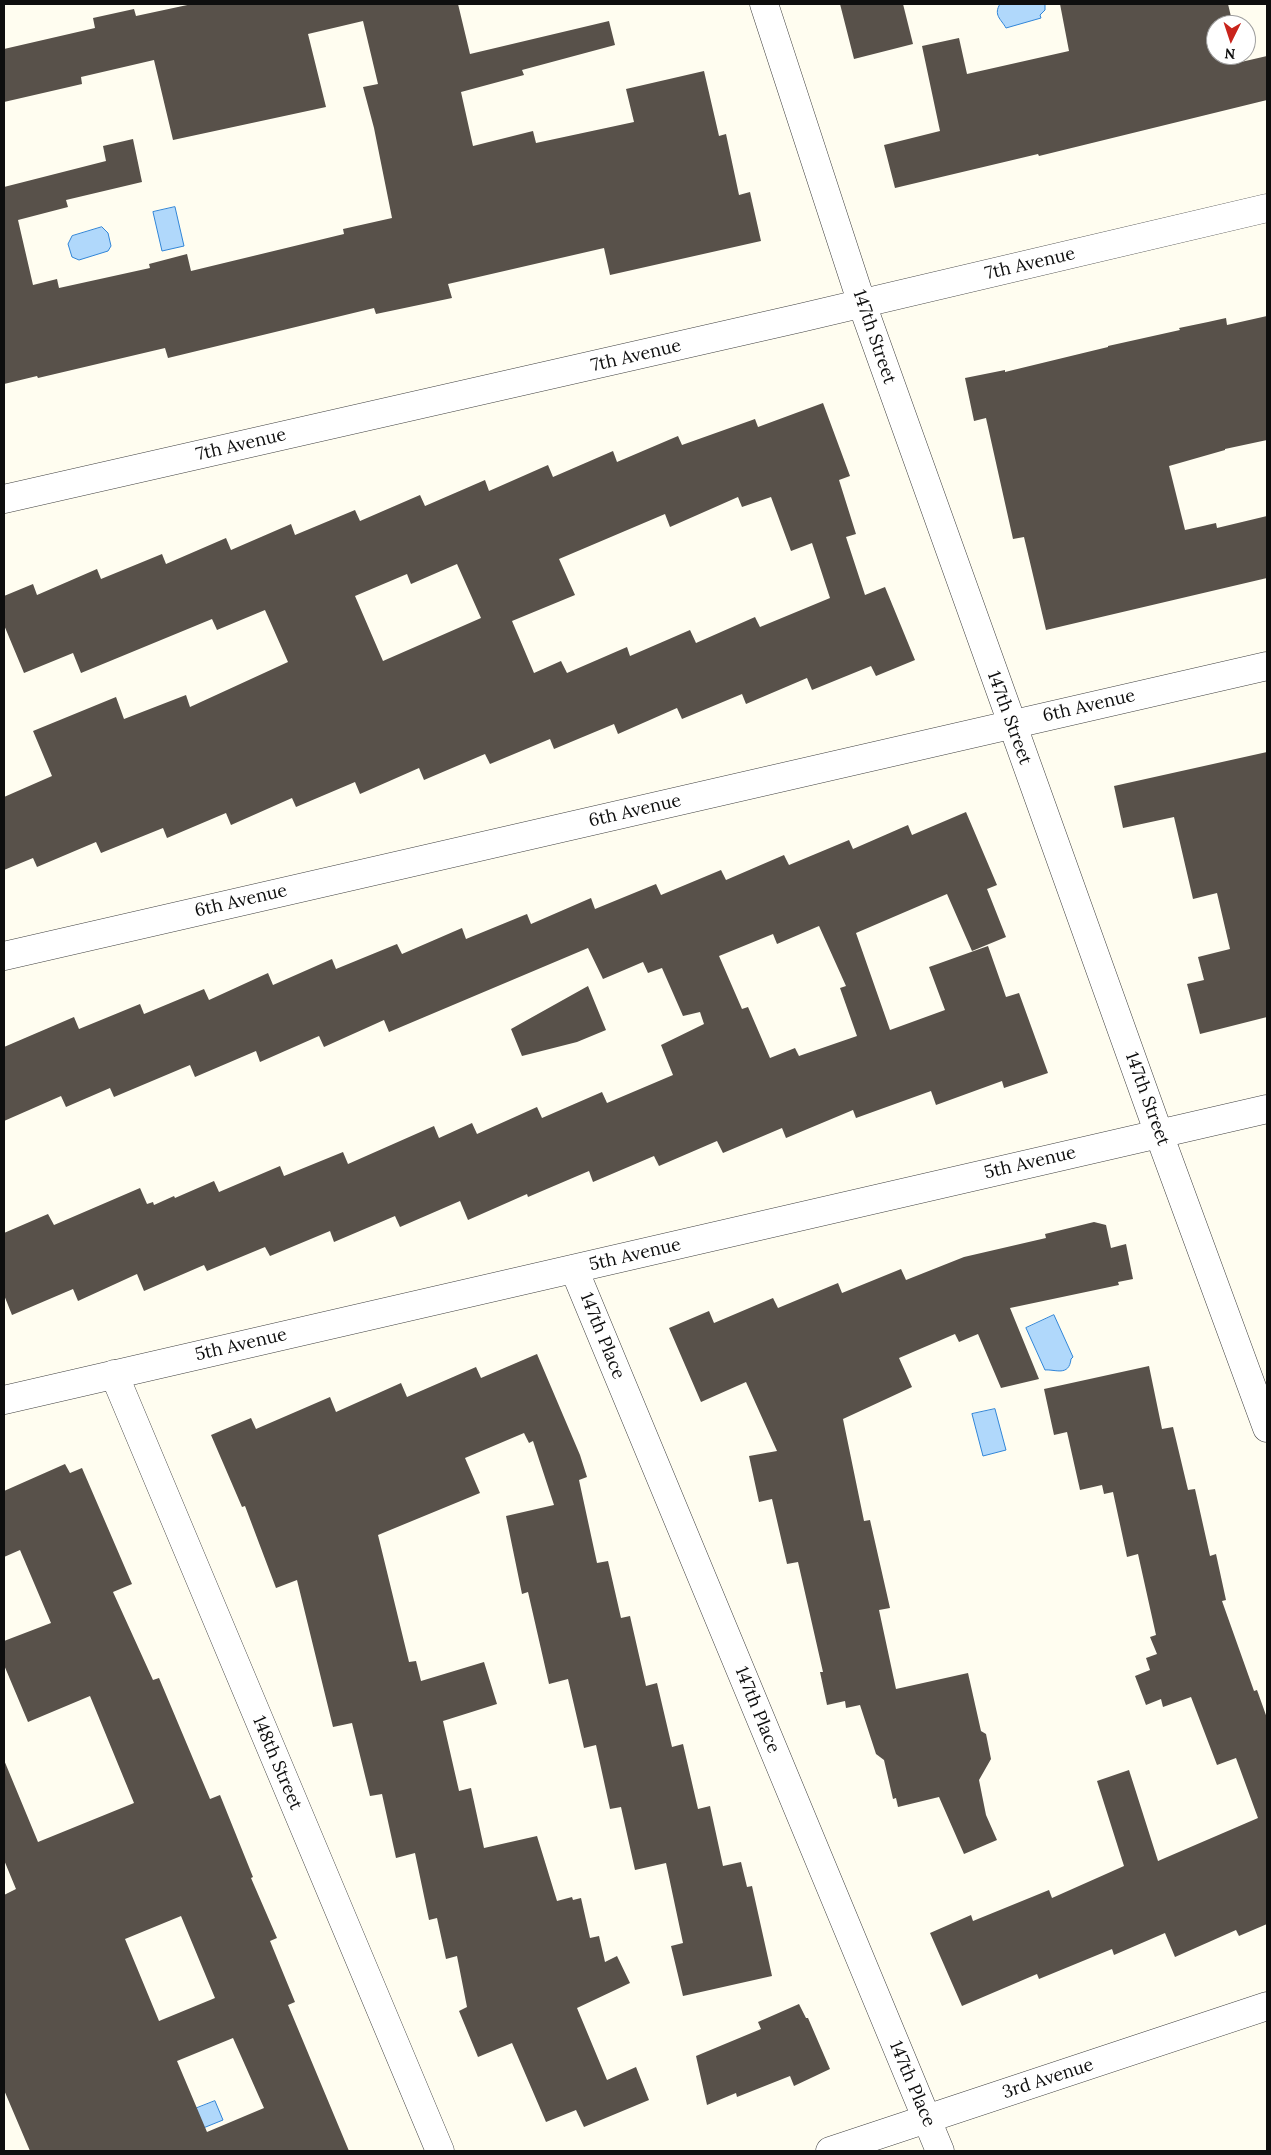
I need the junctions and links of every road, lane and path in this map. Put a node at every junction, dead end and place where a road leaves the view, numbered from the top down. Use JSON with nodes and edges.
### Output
{"nodes":[{"id":1,"x":764,"y":4,"type":"edge"},
{"id":2,"x":1267,"y":208,"type":"edge"},
{"id":3,"x":862,"y":304,"type":"junction"},
{"id":4,"x":4,"y":499,"type":"edge"},
{"id":5,"x":1267,"y":666,"type":"edge"},
{"id":6,"x":1012,"y":724,"type":"junction"},
{"id":7,"x":4,"y":956,"type":"edge"},
{"id":8,"x":1267,"y":1109,"type":"edge"},
{"id":9,"x":1159,"y":1134,"type":"junction"},
{"id":10,"x":574,"y":1269,"type":"junction"},
{"id":11,"x":114,"y":1374,"type":"junction"},
{"id":12,"x":4,"y":1400,"type":"edge"},
{"id":13,"x":1267,"y":1428,"type":"edge"},
{"id":14,"x":1267,"y":2006,"type":"edge"},
{"id":15,"x":926,"y":2119,"type":"junction"},
{"id":16,"x":440,"y":2151,"type":"edge"},
{"id":17,"x":830,"y":2151,"type":"edge"},
{"id":18,"x":940,"y":2151,"type":"edge"}],
"edges":[{"from":1,"to":3,"type":"street","name":"147th Street"},
{"from":2,"to":3,"type":"street","name":"7th Avenue"},
{"from":3,"to":4,"type":"street","name":"7th Avenue"},
{"from":3,"to":6,"type":"street","name":"147th Street"},
{"from":5,"to":6,"type":"street","name":"6th Avenue"},
{"from":6,"to":7,"type":"street","name":"6th Avenue"},
{"from":6,"to":9,"type":"street","name":"147th Street"},
{"from":8,"to":9,"type":"street","name":"5th Avenue"},
{"from":9,"to":10,"type":"street","name":"5th Avenue"},
{"from":9,"to":13,"type":"street","name":"147th Street"},
{"from":10,"to":11,"type":"street","name":"5th Avenue"},
{"from":10,"to":15,"type":"street","name":"147th Place"},
{"from":11,"to":12,"type":"street","name":"5th Avenue"},
{"from":11,"to":16,"type":"street","name":"148th Street"},
{"from":14,"to":15,"type":"street","name":"3rd Avenue"},
{"from":15,"to":17,"type":"street","name":"3rd Avenue"},
{"from":15,"to":18,"type":"street","name":"147th Place"}]}
